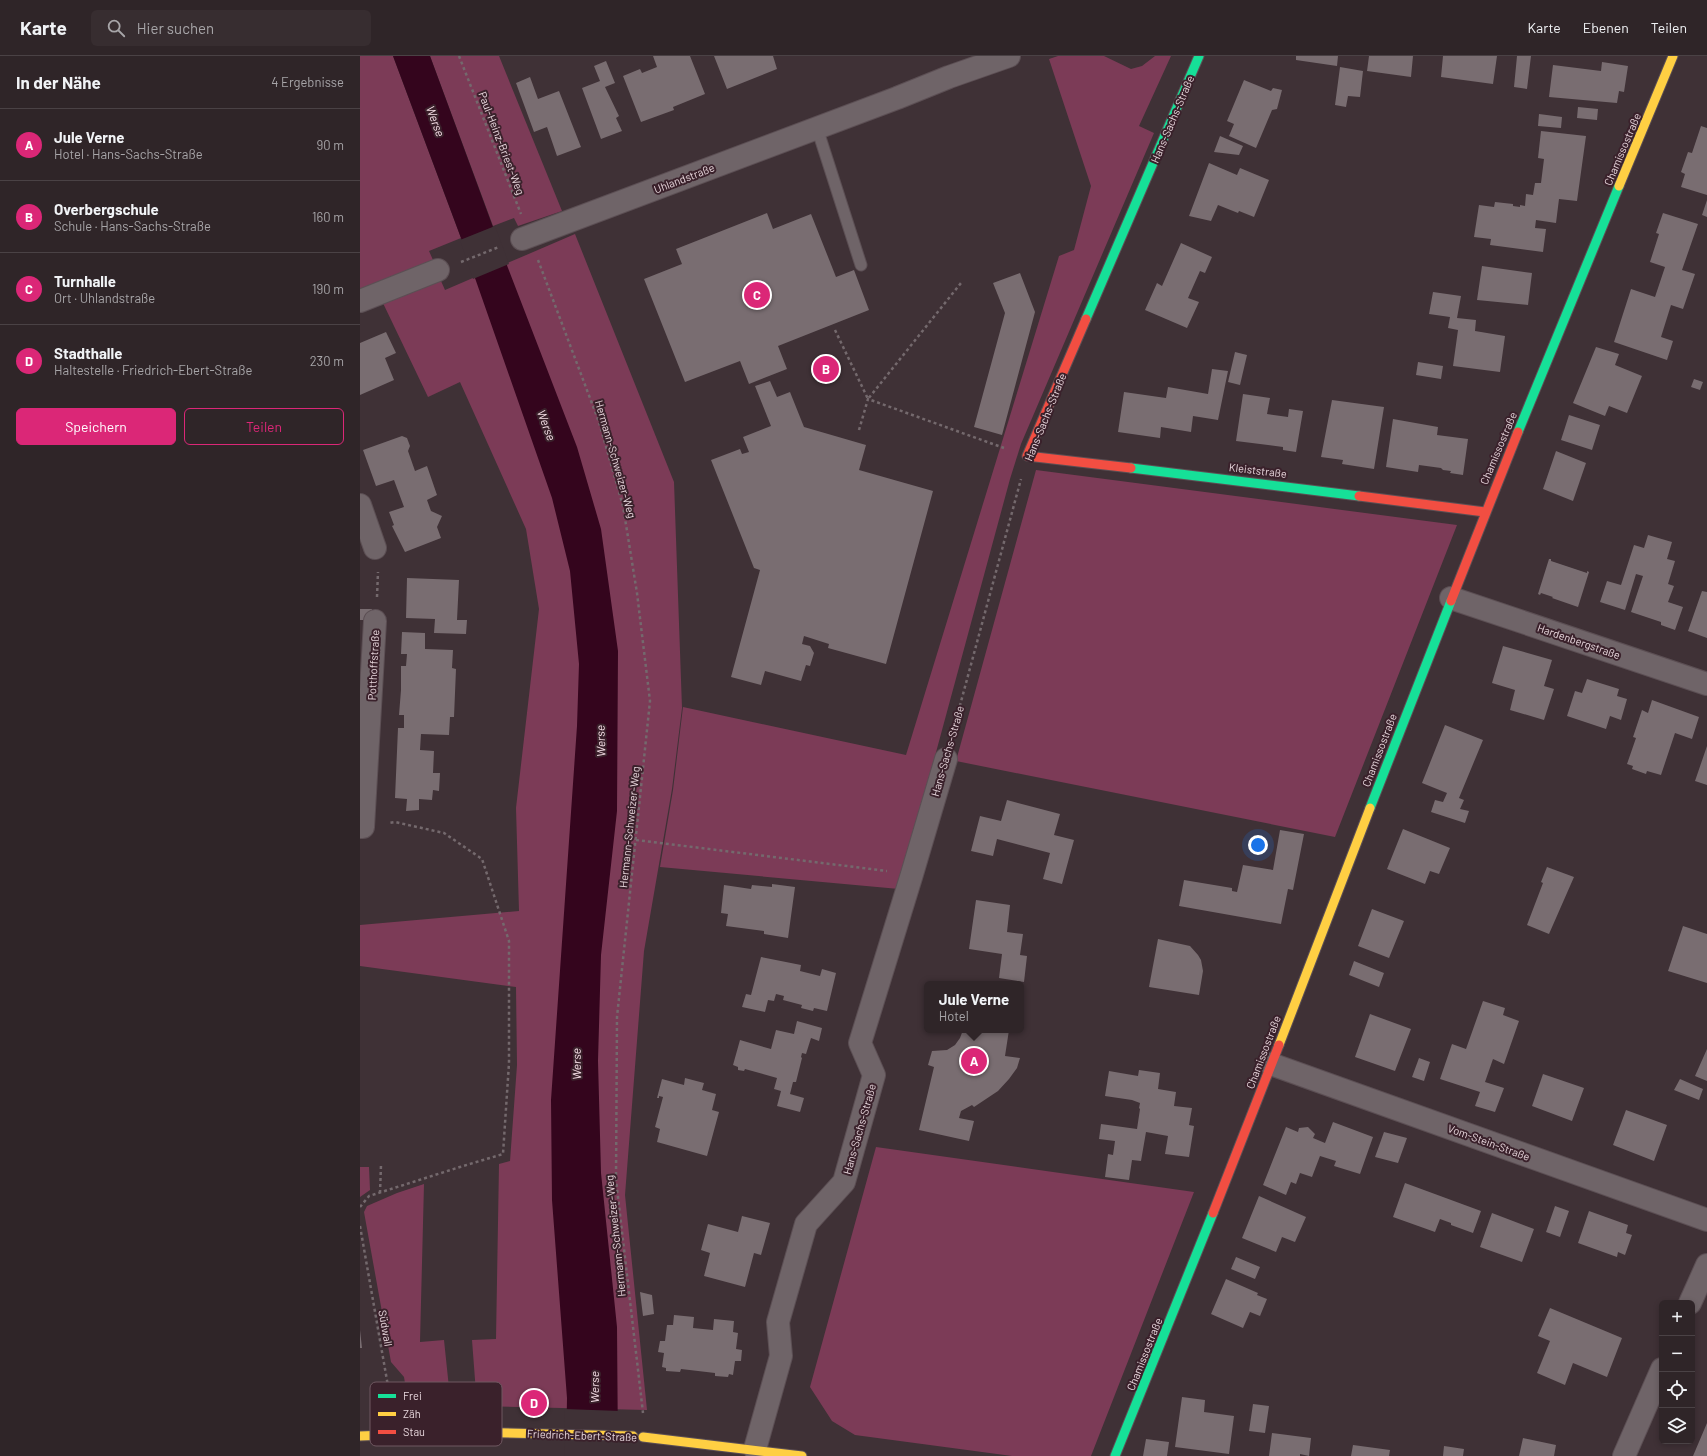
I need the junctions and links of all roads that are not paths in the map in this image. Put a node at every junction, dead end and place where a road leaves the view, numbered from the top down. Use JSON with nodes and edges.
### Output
{"nodes":[{"id":1,"x":1009,"y":56,"type":"edge"},
{"id":2,"x":1199,"y":56,"type":"edge"},
{"id":3,"x":1674,"y":56,"type":"edge"},
{"id":4,"x":817,"y":128,"type":"junction"},
{"id":5,"x":526,"y":237,"type":"road end"},
{"id":6,"x":861,"y":265,"type":"dead end"},
{"id":7,"x":438,"y":270,"type":"road end"},
{"id":8,"x":360,"y":302,"type":"edge"},
{"id":9,"x":1027,"y":456,"type":"joint"},
{"id":10,"x":360,"y":505,"type":"edge"},
{"id":11,"x":1485,"y":512,"type":"junction"},
{"id":12,"x":375,"y":548,"type":"road end"},
{"id":13,"x":1451,"y":598,"type":"junction"},
{"id":14,"x":375,"y":621,"type":"road end"},
{"id":15,"x":1707,"y":684,"type":"edge"},
{"id":16,"x":946,"y":759,"type":"road end"},
{"id":17,"x":361,"y":827,"type":"edge"},
{"id":18,"x":1271,"y":1064,"type":"junction"},
{"id":19,"x":1707,"y":1220,"type":"edge"},
{"id":20,"x":1707,"y":1265,"type":"edge"},
{"id":21,"x":1691,"y":1300,"type":"edge"},
{"id":22,"x":1661,"y":1372,"type":"edge"},
{"id":23,"x":502,"y":1433,"type":"edge"},
{"id":24,"x":370,"y":1435,"type":"edge"},
{"id":25,"x":360,"y":1436,"type":"edge"},
{"id":26,"x":755,"y":1449,"type":"junction"},
{"id":27,"x":802,"y":1456,"type":"edge"},
{"id":28,"x":1116,"y":1456,"type":"edge"},
{"id":29,"x":1624,"y":1456,"type":"edge"}],
"edges":[{"from":1,"to":4,"type":"street","name":"Uhlandstraße"},
{"from":2,"to":9,"type":"street","name":"Hans-Sachs-Straße"},
{"from":3,"to":11,"type":"street","name":"Chamissostraße"},
{"from":4,"to":5,"type":"street","name":"Uhlandstraße"},
{"from":4,"to":6,"type":"lane"},
{"from":7,"to":8,"type":"street"},
{"from":9,"to":11,"type":"street","name":"Kleiststraße"},
{"from":10,"to":12,"type":"street"},
{"from":11,"to":13,"type":"street","name":"Chamissostraße"},
{"from":13,"to":15,"type":"street","name":"Hardenbergstraße"},
{"from":13,"to":18,"type":"street","name":"Chamissostraße"},
{"from":14,"to":17,"type":"street","name":"Potthoffstraße"},
{"from":16,"to":26,"type":"street","name":"Hans-Sachs-Straße"},
{"from":18,"to":19,"type":"street","name":"Vom-Stein-Straße"},
{"from":18,"to":28,"type":"street","name":"Chamissostraße"},
{"from":20,"to":21,"type":"street"},
{"from":22,"to":29,"type":"street"},
{"from":23,"to":26,"type":"street","name":"Friedrich-Ebert-Straße"},
{"from":24,"to":25,"type":"street","name":"Friedrich-Ebert-Straße"},
{"from":26,"to":27,"type":"street","name":"Friedrich-Ebert-Straße"}]}
